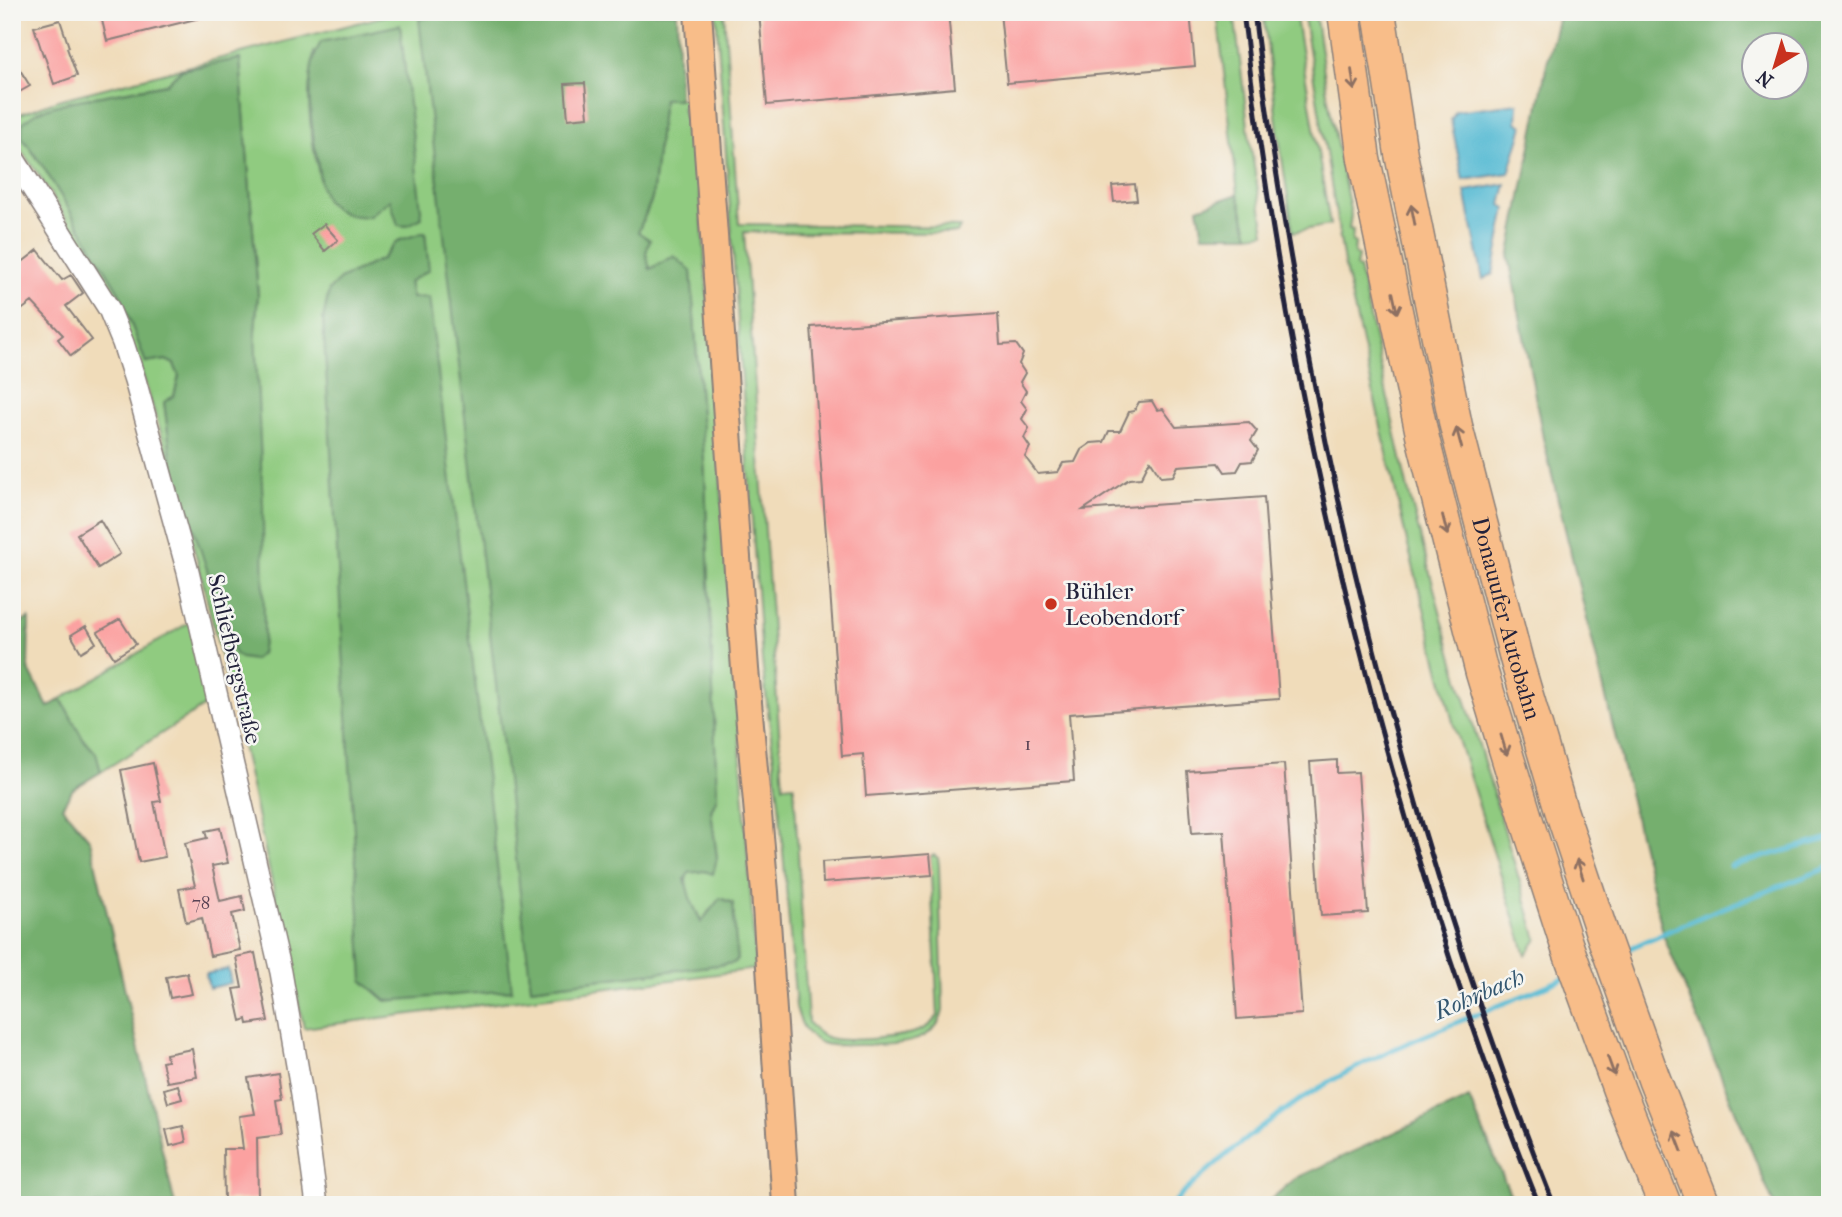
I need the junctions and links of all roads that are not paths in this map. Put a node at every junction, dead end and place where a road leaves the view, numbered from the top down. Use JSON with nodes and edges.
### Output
{"nodes":[{"id":1,"x":698,"y":12,"type":"edge"},
{"id":2,"x":1344,"y":12,"type":"edge"},
{"id":3,"x":1379,"y":12,"type":"edge"},
{"id":4,"x":12,"y":156,"type":"edge"},
{"id":5,"x":317,"y":1205,"type":"edge"},
{"id":6,"x":786,"y":1205,"type":"edge"},
{"id":7,"x":1665,"y":1205,"type":"edge"},
{"id":8,"x":1704,"y":1205,"type":"edge"}],
"edges":[{"from":1,"to":6,"type":"main road"},
{"from":2,"to":7,"type":"highway","name":"Donauufer Autobahn","one_way":true},
{"from":8,"to":3,"type":"highway","name":"Donauufer Autobahn","one_way":true},
{"from":4,"to":5,"type":"street","name":"Schliefbergstraße"}]}
